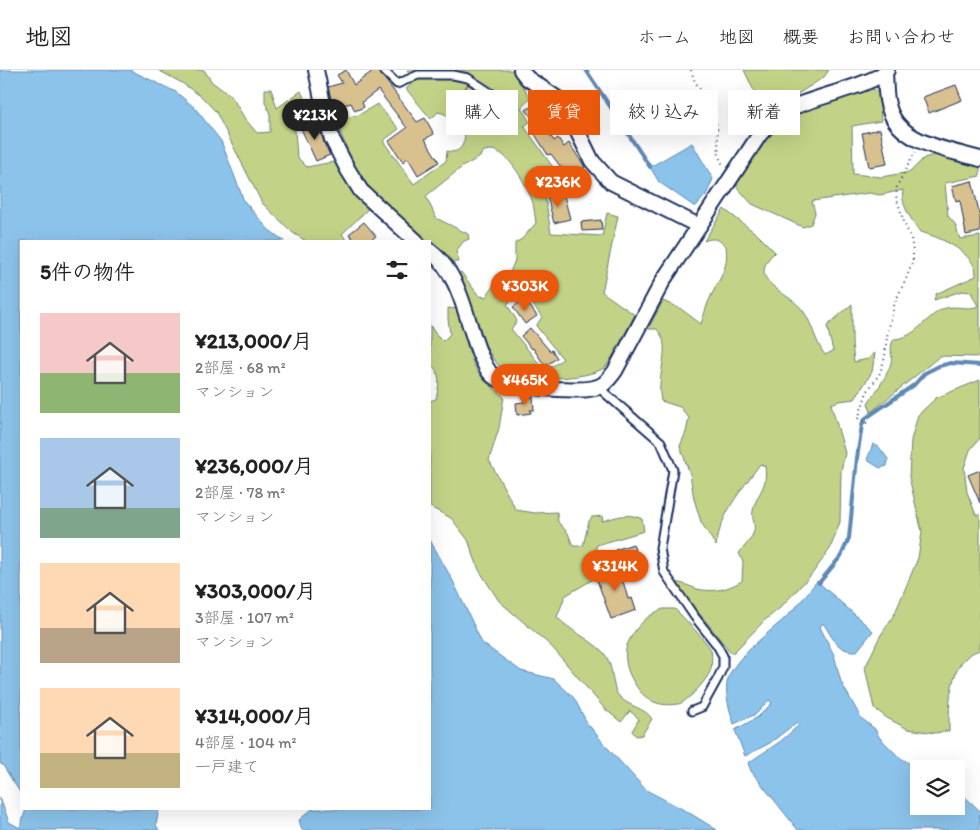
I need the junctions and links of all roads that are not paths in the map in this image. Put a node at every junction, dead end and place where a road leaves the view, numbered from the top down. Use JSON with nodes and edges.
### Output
{"nodes":[{"id":1,"x":316,"y":70,"type":"edge"},
{"id":2,"x":383,"y":70,"type":"edge"},
{"id":3,"x":521,"y":70,"type":"edge"},
{"id":4,"x":886,"y":71,"type":"edge"},
{"id":5,"x":486,"y":90,"type":"edge"},
{"id":6,"x":980,"y":159,"type":"edge"},
{"id":7,"x":699,"y":226,"type":"junction"},
{"id":8,"x":415,"y":240,"type":"edge"},
{"id":9,"x":431,"y":252,"type":"edge"},
{"id":10,"x":598,"y":387,"type":"junction"},
{"id":11,"x":692,"y":711,"type":"dead end"}],
"edges":[{"from":1,"to":8,"type":"street"},
{"from":2,"to":5,"type":"lane"},
{"from":3,"to":7,"type":"street"},
{"from":4,"to":6,"type":"street"},
{"from":4,"to":7,"type":"street"},
{"from":7,"to":10,"type":"street"},
{"from":9,"to":10,"type":"street"},
{"from":10,"to":11,"type":"lane"}]}
